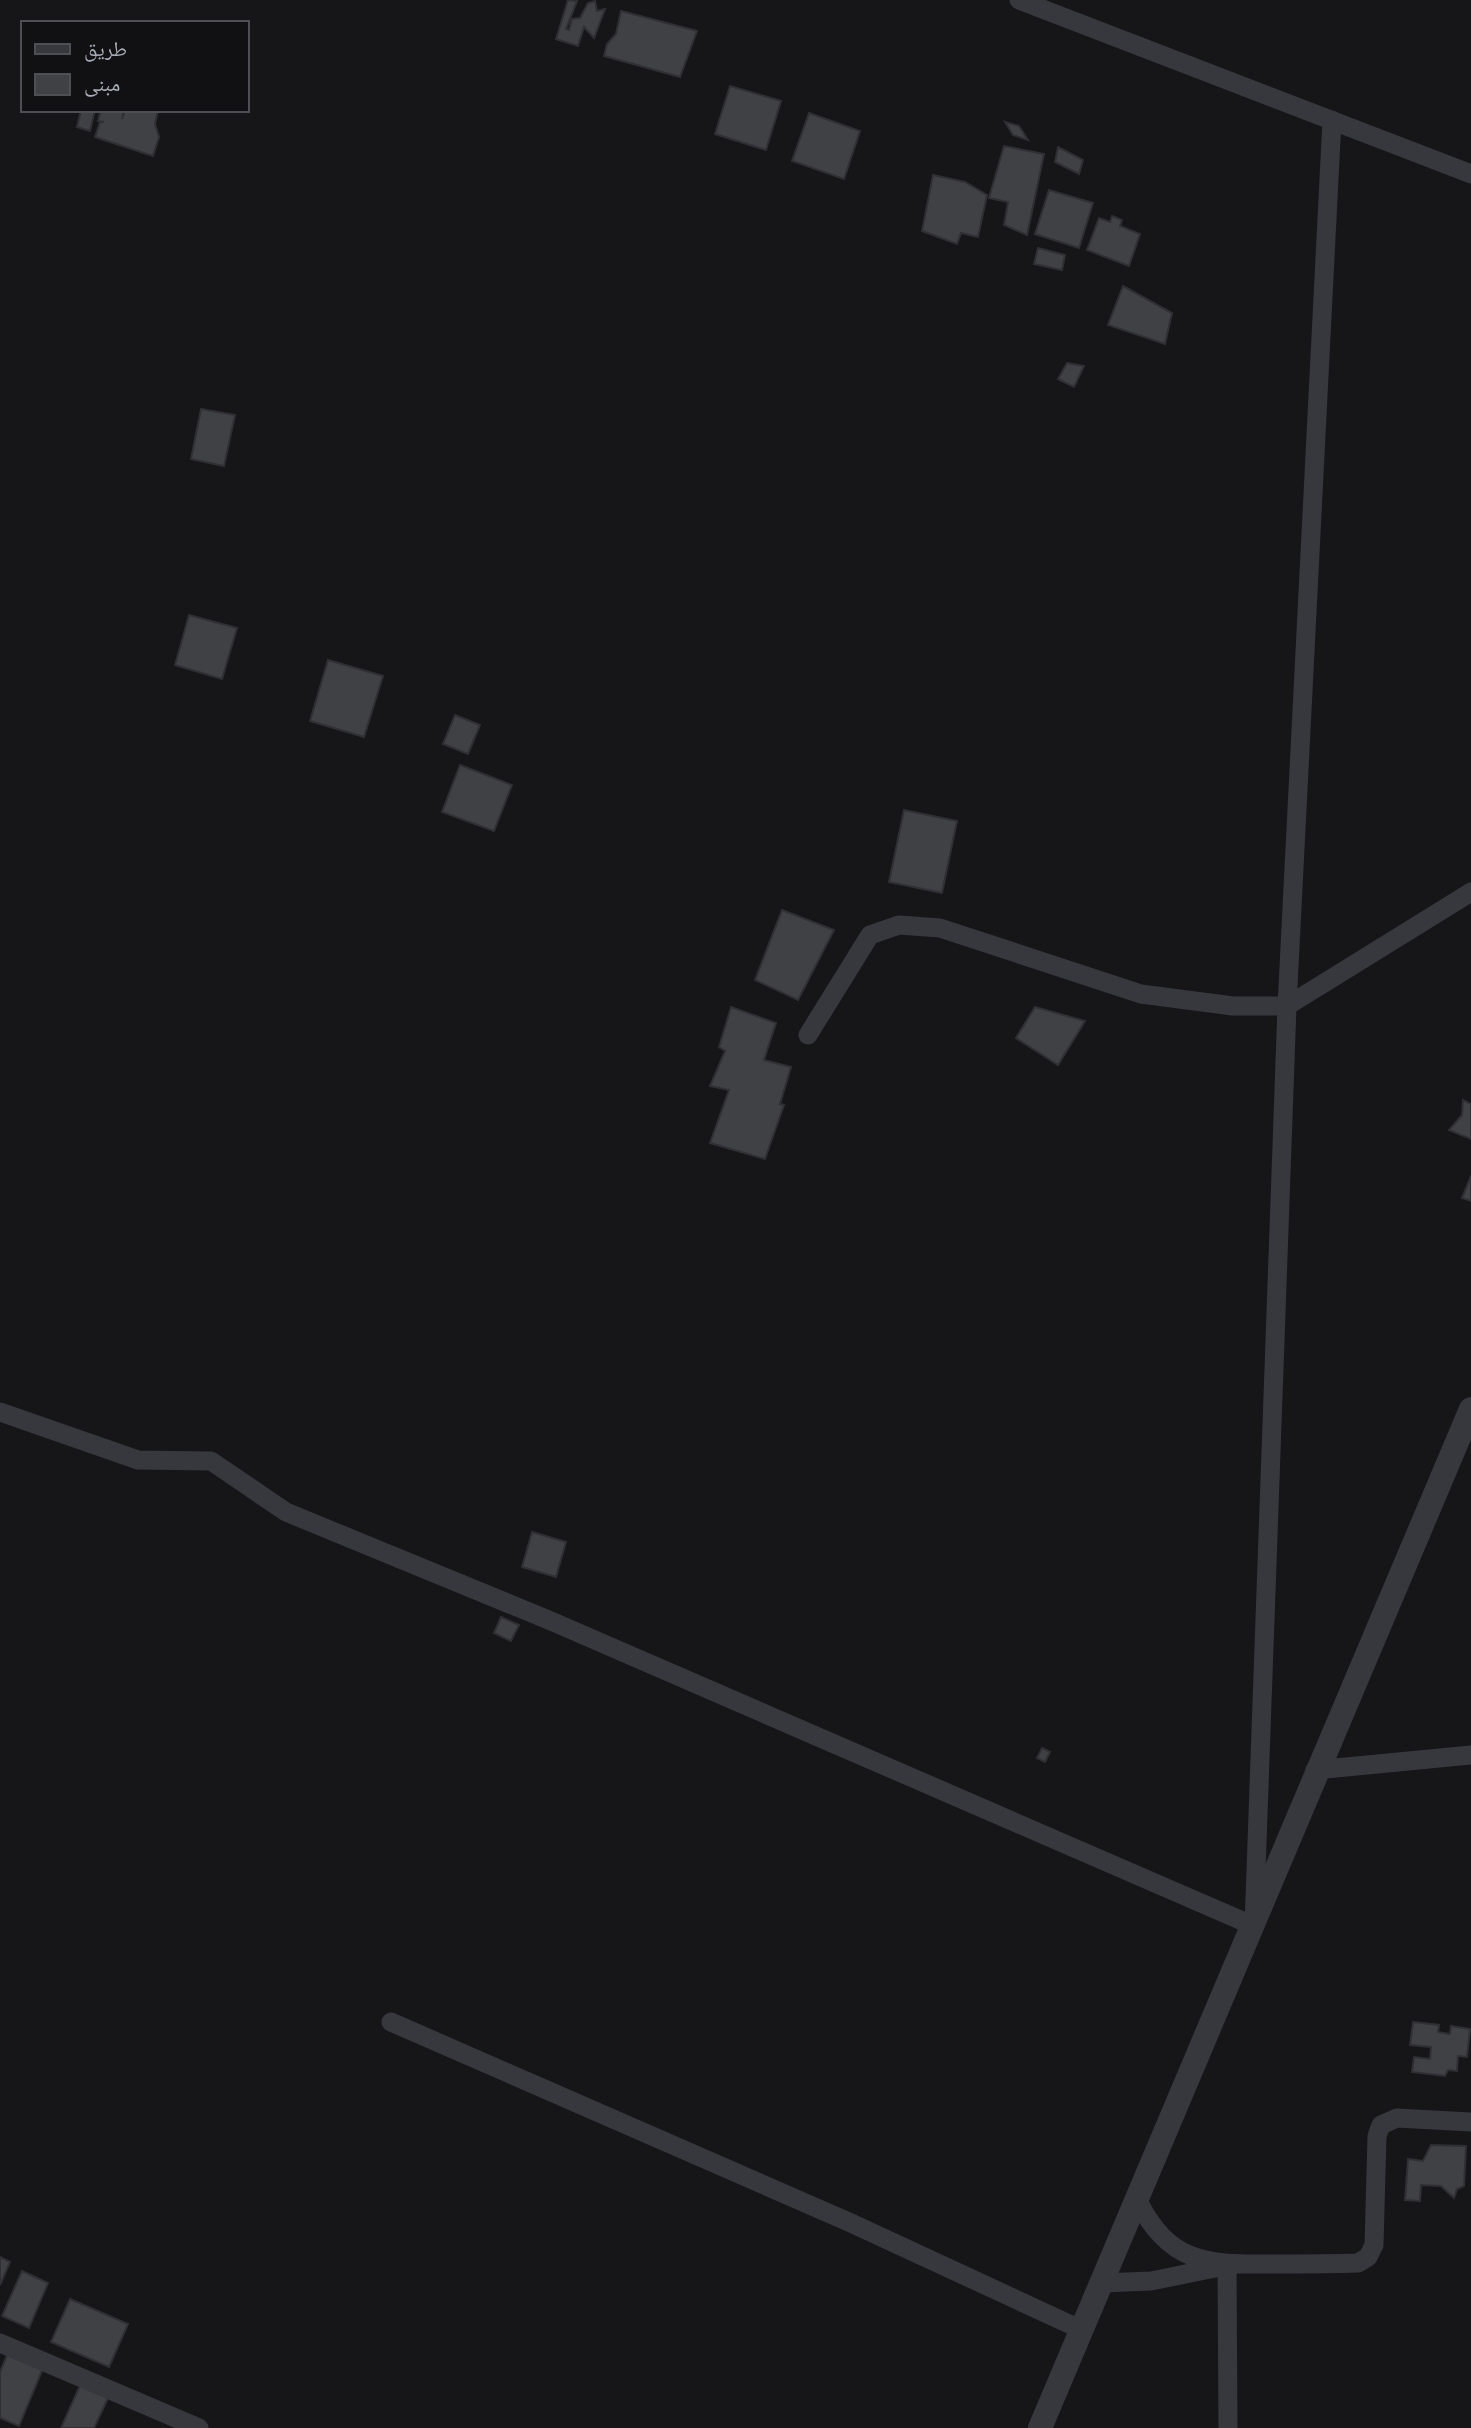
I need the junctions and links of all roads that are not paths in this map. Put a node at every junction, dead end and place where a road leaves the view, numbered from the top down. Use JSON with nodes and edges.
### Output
{"nodes":[{"id":1,"x":1019,"y":0,"type":"edge"},
{"id":2,"x":1332,"y":120,"type":"junction"},
{"id":3,"x":1471,"y":174,"type":"edge"},
{"id":4,"x":1471,"y":892,"type":"edge"},
{"id":5,"x":1287,"y":1006,"type":"junction"},
{"id":6,"x":808,"y":1035,"type":"dead end"},
{"id":7,"x":1471,"y":1409,"type":"edge"},
{"id":8,"x":0,"y":1412,"type":"edge"},
{"id":9,"x":1471,"y":1755,"type":"edge"},
{"id":10,"x":1315,"y":1770,"type":"junction"},
{"id":11,"x":1254,"y":1926,"type":"junction"},
{"id":12,"x":391,"y":2022,"type":"dead end"},
{"id":13,"x":1471,"y":2122,"type":"edge"},
{"id":14,"x":1137,"y":2199,"type":"junction"},
{"id":15,"x":1227,"y":2264,"type":"junction"},
{"id":16,"x":1102,"y":2283,"type":"junction"},
{"id":17,"x":1082,"y":2330,"type":"junction"},
{"id":18,"x":0,"y":2343,"type":"edge"},
{"id":19,"x":199,"y":2428,"type":"edge"},
{"id":20,"x":1040,"y":2428,"type":"edge"},
{"id":21,"x":1228,"y":2428,"type":"edge"}],
"edges":[{"from":1,"to":2,"type":"street"},
{"from":2,"to":3,"type":"street"},
{"from":2,"to":5,"type":"street"},
{"from":4,"to":5,"type":"street"},
{"from":5,"to":6,"type":"street"},
{"from":5,"to":11,"type":"street"},
{"from":7,"to":10,"type":"street"},
{"from":8,"to":11,"type":"street"},
{"from":9,"to":10,"type":"street"},
{"from":10,"to":11,"type":"street"},
{"from":11,"to":14,"type":"street"},
{"from":12,"to":17,"type":"street"},
{"from":13,"to":15,"type":"street"},
{"from":14,"to":15,"type":"street"},
{"from":14,"to":16,"type":"street"},
{"from":15,"to":16,"type":"street"},
{"from":15,"to":21,"type":"street"},
{"from":16,"to":17,"type":"street"},
{"from":17,"to":20,"type":"street"},
{"from":18,"to":19,"type":"street"}]}
